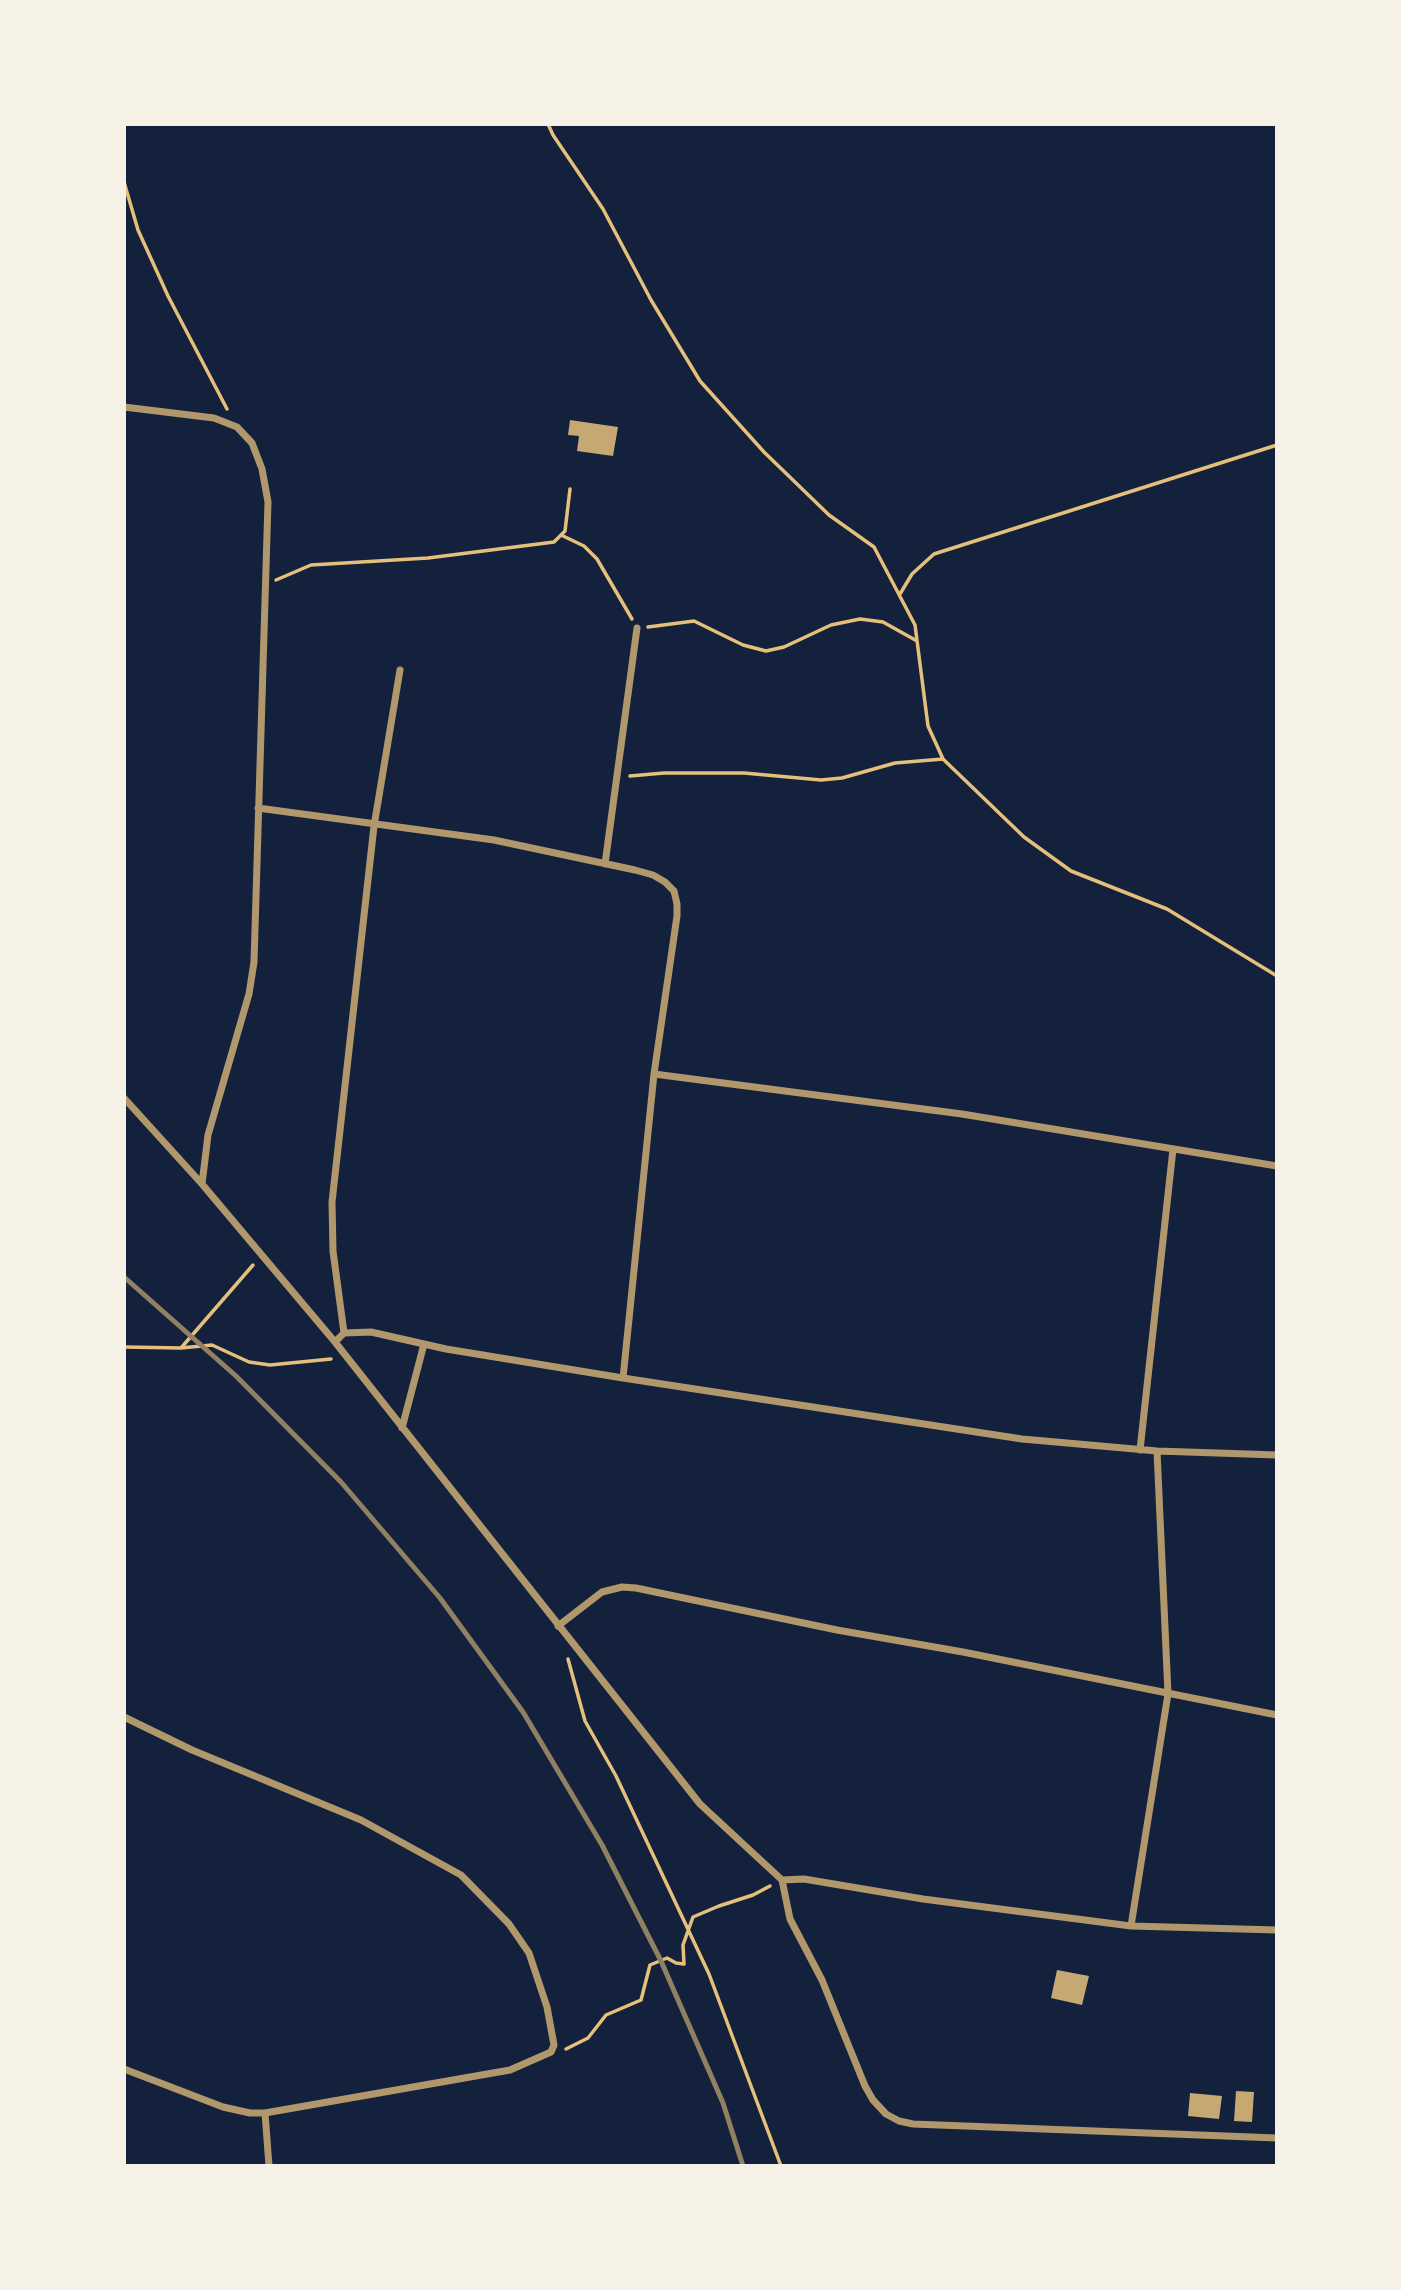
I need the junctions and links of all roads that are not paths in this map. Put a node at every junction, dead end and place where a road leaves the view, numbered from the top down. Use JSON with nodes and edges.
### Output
{"nodes":[{"id":1,"x":124,"y":407,"type":"edge"},
{"id":2,"x":638,"y":628,"type":"road end"},
{"id":3,"x":400,"y":670,"type":"dead end"},
{"id":4,"x":258,"y":808,"type":"junction"},
{"id":5,"x":374,"y":825,"type":"junction"},
{"id":6,"x":605,"y":864,"type":"junction"},
{"id":7,"x":654,"y":1074,"type":"junction"},
{"id":8,"x":124,"y":1098,"type":"edge"},
{"id":9,"x":1173,"y":1149,"type":"junction"},
{"id":10,"x":1277,"y":1166,"type":"edge"},
{"id":11,"x":202,"y":1184,"type":"junction"},
{"id":12,"x":344,"y":1333,"type":"junction"},
{"id":13,"x":335,"y":1342,"type":"junction"},
{"id":14,"x":424,"y":1344,"type":"junction"},
{"id":15,"x":623,"y":1378,"type":"junction"},
{"id":16,"x":402,"y":1428,"type":"junction"},
{"id":17,"x":1140,"y":1450,"type":"junction"},
{"id":18,"x":1157,"y":1451,"type":"junction"},
{"id":19,"x":1277,"y":1455,"type":"edge"},
{"id":20,"x":558,"y":1626,"type":"junction"},
{"id":21,"x":1168,"y":1693,"type":"junction"},
{"id":22,"x":1277,"y":1715,"type":"edge"},
{"id":23,"x":124,"y":1717,"type":"edge"},
{"id":24,"x":782,"y":1880,"type":"junction"},
{"id":25,"x":1131,"y":1926,"type":"junction"},
{"id":26,"x":1277,"y":1930,"type":"edge"},
{"id":27,"x":124,"y":2068,"type":"edge"},
{"id":28,"x":265,"y":2113,"type":"junction"},
{"id":29,"x":1277,"y":2138,"type":"edge"},
{"id":30,"x":269,"y":2166,"type":"edge"}],
"edges":[{"from":1,"to":4,"type":"street"},
{"from":2,"to":6,"type":"street"},
{"from":3,"to":5,"type":"street"},
{"from":4,"to":5,"type":"street"},
{"from":4,"to":11,"type":"street"},
{"from":5,"to":6,"type":"street"},
{"from":5,"to":12,"type":"street"},
{"from":6,"to":7,"type":"street"},
{"from":7,"to":9,"type":"street"},
{"from":7,"to":15,"type":"street"},
{"from":8,"to":11,"type":"street"},
{"from":9,"to":10,"type":"street"},
{"from":9,"to":17,"type":"street"},
{"from":11,"to":13,"type":"street"},
{"from":12,"to":13,"type":"street"},
{"from":12,"to":14,"type":"street"},
{"from":13,"to":16,"type":"street"},
{"from":14,"to":15,"type":"street"},
{"from":14,"to":16,"type":"street"},
{"from":15,"to":17,"type":"street"},
{"from":16,"to":20,"type":"street"},
{"from":17,"to":18,"type":"street"},
{"from":18,"to":19,"type":"street"},
{"from":18,"to":21,"type":"street"},
{"from":20,"to":21,"type":"street"},
{"from":20,"to":24,"type":"street"},
{"from":21,"to":22,"type":"street"},
{"from":21,"to":25,"type":"street"},
{"from":23,"to":28,"type":"street"},
{"from":24,"to":25,"type":"street"},
{"from":24,"to":29,"type":"street"},
{"from":25,"to":26,"type":"street"},
{"from":27,"to":28,"type":"street"},
{"from":28,"to":30,"type":"street"}]}
